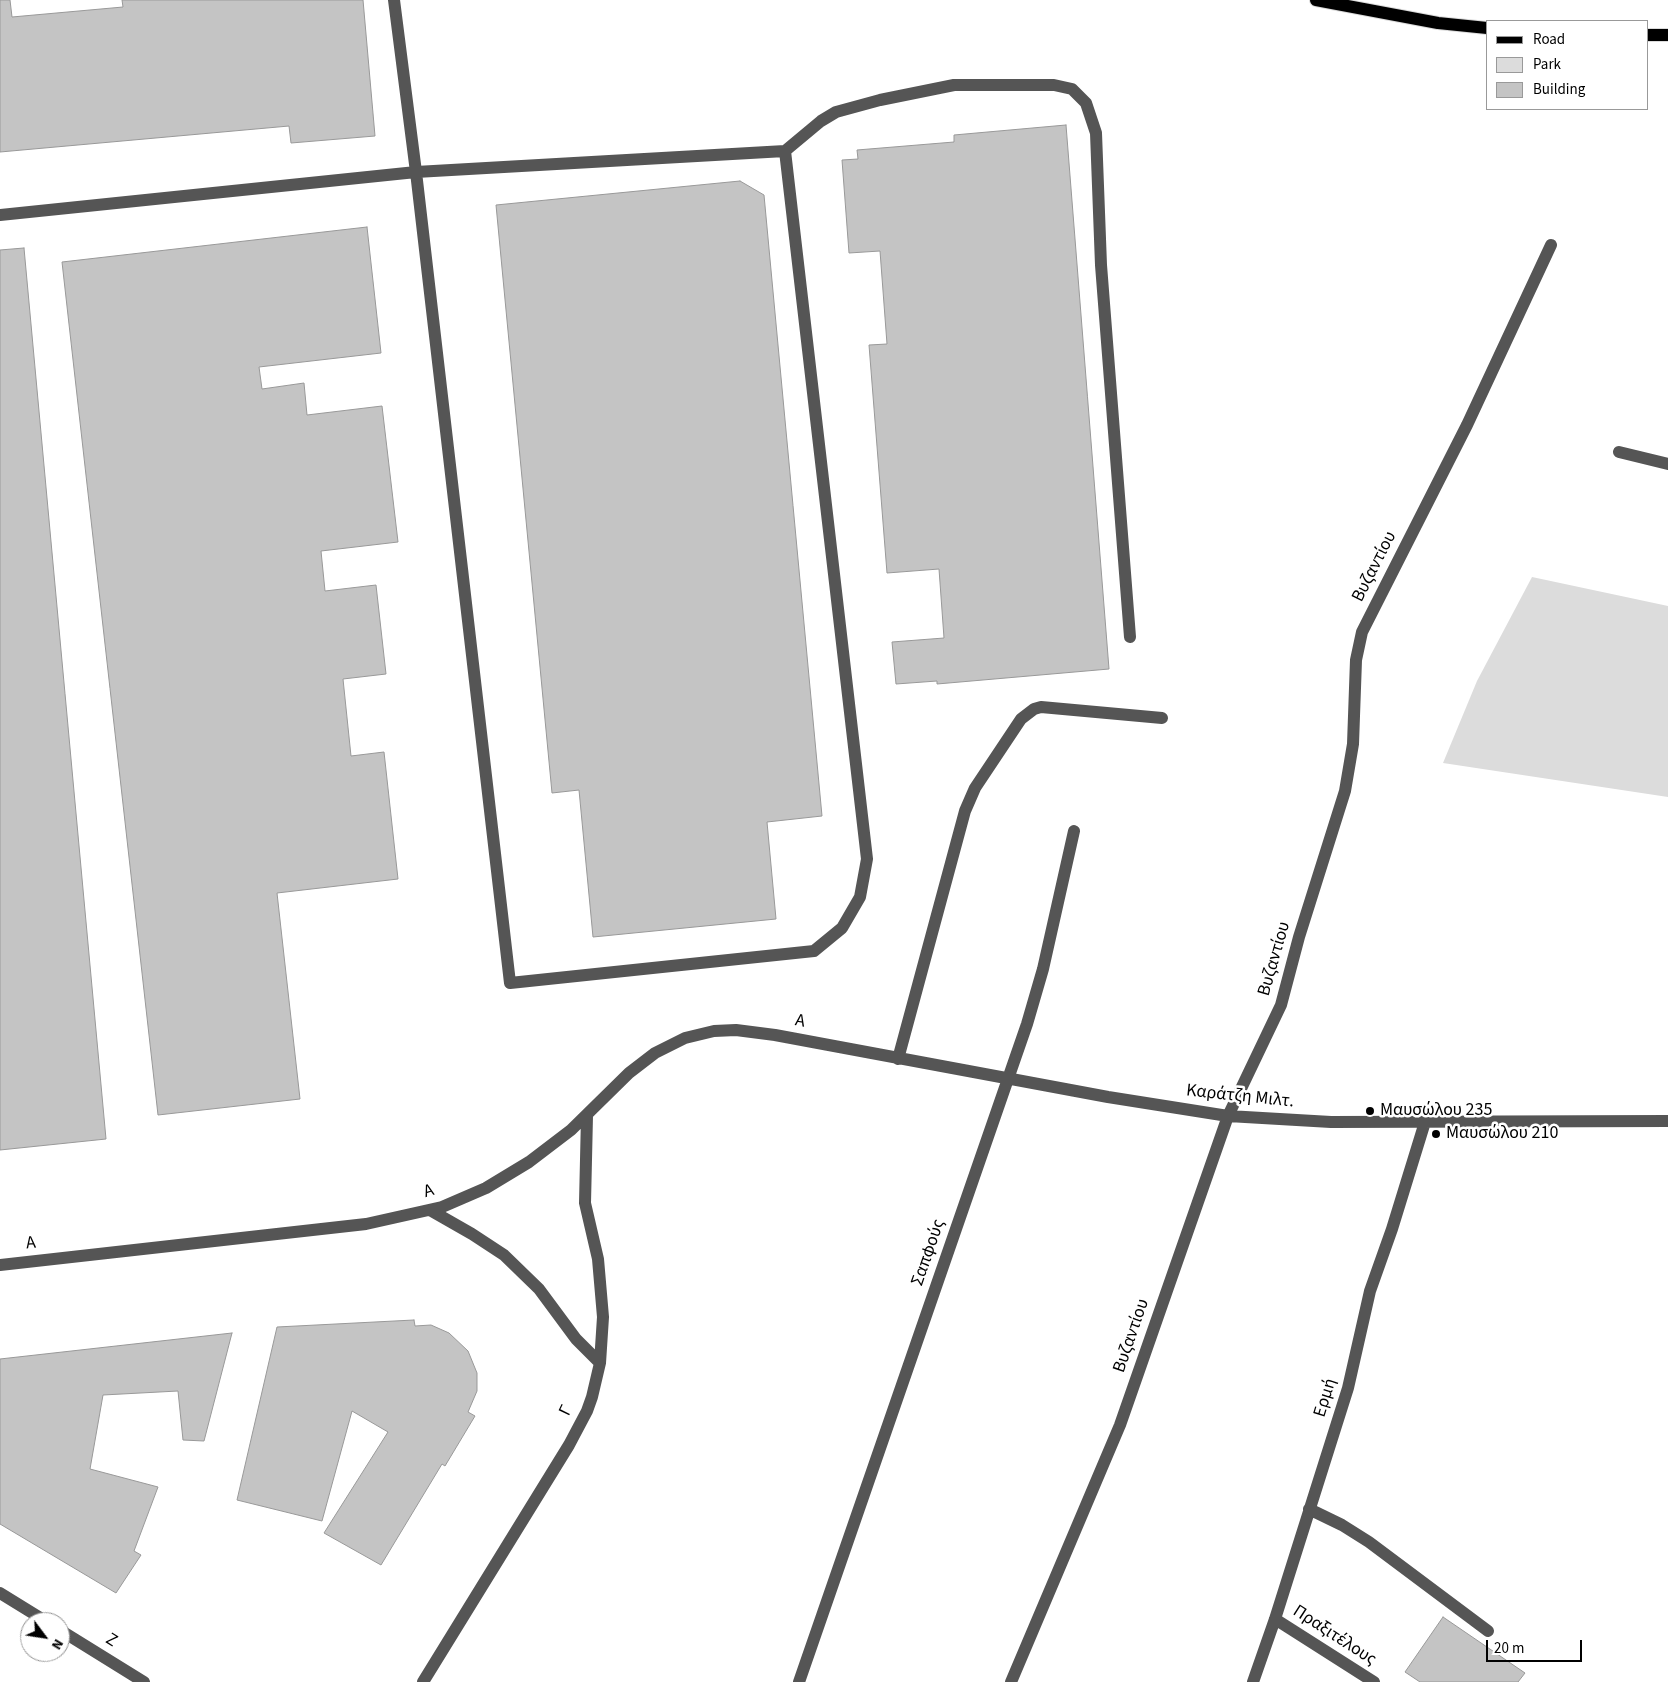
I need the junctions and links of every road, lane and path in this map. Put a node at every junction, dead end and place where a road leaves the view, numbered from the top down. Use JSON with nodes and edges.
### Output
{"nodes":[{"id":1,"x":394,"y":0,"type":"edge"},
{"id":2,"x":1316,"y":0,"type":"edge"},
{"id":3,"x":1486,"y":28,"type":"edge"},
{"id":4,"x":1648,"y":35,"type":"edge"},
{"id":5,"x":1668,"y":35,"type":"edge"},
{"id":6,"x":785,"y":151,"type":"junction"},
{"id":7,"x":416,"y":172,"type":"junction"},
{"id":8,"x":0,"y":215,"type":"edge"},
{"id":9,"x":1550,"y":245,"type":"dead end"},
{"id":10,"x":1620,"y":452,"type":"dead end"},
{"id":11,"x":1668,"y":464,"type":"edge"},
{"id":12,"x":1130,"y":637,"type":"dead end"},
{"id":13,"x":1162,"y":718,"type":"dead end"},
{"id":14,"x":1074,"y":831,"type":"dead end"},
{"id":15,"x":814,"y":1042,"type":"joint"},
{"id":16,"x":898,"y":1059,"type":"junction"},
{"id":17,"x":1009,"y":1079,"type":"junction"},
{"id":18,"x":587,"y":1116,"type":"junction"},
{"id":19,"x":1228,"y":1116,"type":"junction"},
{"id":20,"x":1668,"y":1121,"type":"edge"},
{"id":21,"x":1425,"y":1122,"type":"junction"},
{"id":22,"x":430,"y":1210,"type":"junction"},
{"id":23,"x":0,"y":1264,"type":"edge"},
{"id":24,"x":600,"y":1363,"type":"junction"},
{"id":25,"x":1309,"y":1509,"type":"junction"},
{"id":26,"x":0,"y":1593,"type":"edge"},
{"id":27,"x":31,"y":1612,"type":"edge"},
{"id":28,"x":1276,"y":1619,"type":"junction"},
{"id":29,"x":1488,"y":1631,"type":"dead end"},
{"id":30,"x":70,"y":1636,"type":"edge"},
{"id":31,"x":144,"y":1682,"type":"edge"},
{"id":32,"x":423,"y":1682,"type":"edge"},
{"id":33,"x":799,"y":1682,"type":"edge"},
{"id":34,"x":1011,"y":1682,"type":"edge"},
{"id":35,"x":1253,"y":1682,"type":"edge"},
{"id":36,"x":1374,"y":1682,"type":"edge"}],
"edges":[{"from":1,"to":7,"type":"street"},
{"from":2,"to":3,"type":"main road"},
{"from":4,"to":5,"type":"main road"},
{"from":6,"to":7,"type":"street"},
{"from":6,"to":7,"type":"street"},
{"from":6,"to":12,"type":"street"},
{"from":7,"to":8,"type":"street"},
{"from":9,"to":19,"type":"street","name":"Βυζαντίου"},
{"from":10,"to":11,"type":"street"},
{"from":13,"to":16,"type":"street"},
{"from":14,"to":17,"type":"street","name":"Σαπφούς"},
{"from":15,"to":16,"type":"street","name":"Καράτζη Μιλτ."},
{"from":15,"to":18,"type":"street","name":"Α"},
{"from":16,"to":17,"type":"street","name":"Καράτζη Μιλτ."},
{"from":17,"to":19,"type":"street","name":"Καράτζη Μιλτ."},
{"from":17,"to":33,"type":"street","name":"Σαπφούς"},
{"from":18,"to":22,"type":"street","name":"Α"},
{"from":18,"to":24,"type":"street","name":"Γ"},
{"from":19,"to":21,"type":"street","name":"Καράτζη Μιλτ."},
{"from":19,"to":34,"type":"street","name":"Βυζαντίου"},
{"from":20,"to":21,"type":"street","name":"Καράτζη Μιλτ."},
{"from":21,"to":25,"type":"street","name":"Ερμή"},
{"from":22,"to":23,"type":"street","name":"Α"},
{"from":22,"to":24,"type":"street"},
{"from":24,"to":32,"type":"street","name":"Γ"},
{"from":25,"to":28,"type":"street","name":"Ερμή"},
{"from":25,"to":29,"type":"street"},
{"from":26,"to":27,"type":"street"},
{"from":28,"to":35,"type":"street","name":"Ερμή"},
{"from":28,"to":36,"type":"street","name":"Πραξιτέλους"},
{"from":30,"to":31,"type":"street","name":"Ζ"}]}
